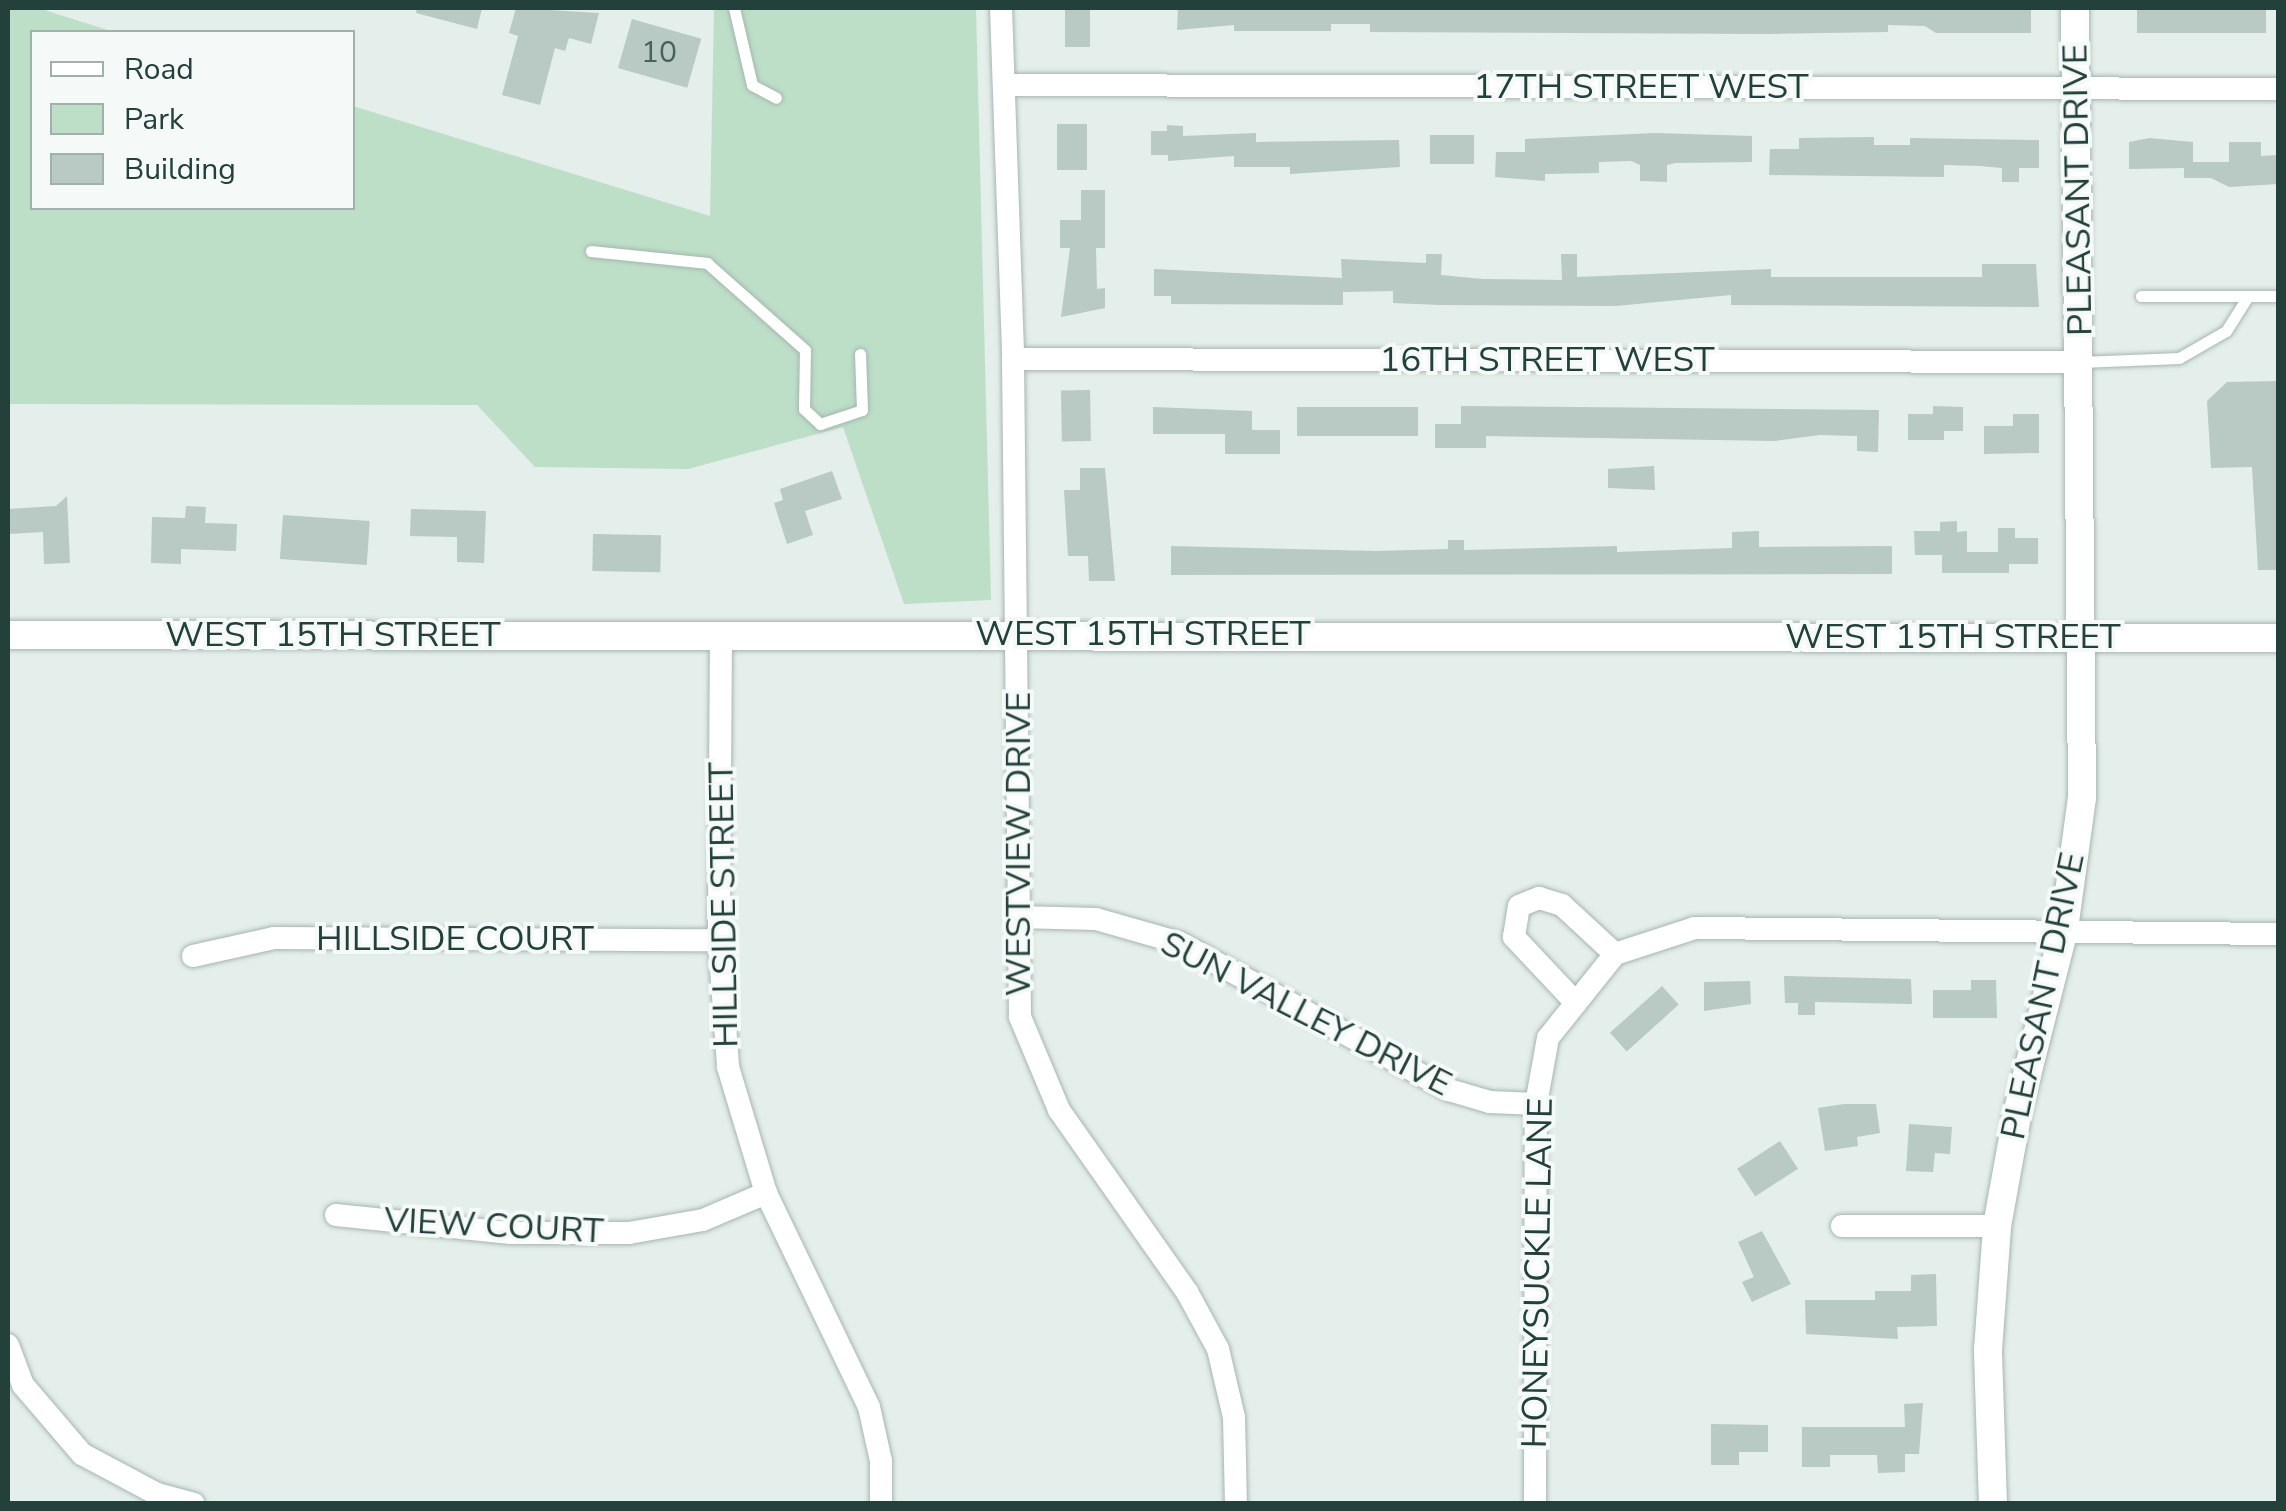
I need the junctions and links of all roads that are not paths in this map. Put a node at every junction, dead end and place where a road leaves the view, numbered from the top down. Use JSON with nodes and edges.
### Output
{"nodes":[{"id":1,"x":734,"y":8,"type":"edge"},
{"id":2,"x":1002,"y":8,"type":"edge"},
{"id":3,"x":2075,"y":8,"type":"edge"},
{"id":4,"x":1004,"y":85,"type":"junction"},
{"id":5,"x":2076,"y":89,"type":"junction"},
{"id":6,"x":2278,"y":89,"type":"edge"},
{"id":7,"x":776,"y":98,"type":"dead end"},
{"id":8,"x":591,"y":250,"type":"dead end"},
{"id":9,"x":2141,"y":296,"type":"dead end"},
{"id":10,"x":2248,"y":296,"type":"junction"},
{"id":11,"x":2278,"y":296,"type":"edge"},
{"id":12,"x":860,"y":354,"type":"dead end"},
{"id":13,"x":1013,"y":359,"type":"junction"},
{"id":14,"x":2080,"y":362,"type":"junction"},
{"id":15,"x":1018,"y":633,"type":"junction"},
{"id":16,"x":8,"y":635,"type":"edge"},
{"id":17,"x":720,"y":636,"type":"junction"},
{"id":18,"x":2084,"y":638,"type":"junction"},
{"id":19,"x":2278,"y":638,"type":"edge"},
{"id":20,"x":1018,"y":917,"type":"junction"},
{"id":21,"x":2064,"y":929,"type":"junction"},
{"id":22,"x":2278,"y":934,"type":"edge"},
{"id":23,"x":719,"y":940,"type":"junction"},
{"id":24,"x":1614,"y":954,"type":"junction"},
{"id":25,"x":193,"y":956,"type":"dead end"},
{"id":26,"x":1576,"y":1003,"type":"junction"},
{"id":27,"x":1536,"y":1104,"type":"junction"},
{"id":28,"x":766,"y":1193,"type":"junction"},
{"id":29,"x":336,"y":1215,"type":"dead end"},
{"id":30,"x":1842,"y":1226,"type":"dead end"},
{"id":31,"x":1997,"y":1226,"type":"junction"},
{"id":32,"x":8,"y":1345,"type":"edge"},
{"id":33,"x":194,"y":1504,"type":"edge"},
{"id":34,"x":881,"y":1504,"type":"edge"},
{"id":35,"x":1236,"y":1504,"type":"edge"},
{"id":36,"x":1535,"y":1504,"type":"edge"},
{"id":37,"x":1993,"y":1504,"type":"edge"}],
"edges":[{"from":1,"to":7,"type":"lane"},
{"from":2,"to":4,"type":"street","name":"WESTVIEW DRIVE"},
{"from":3,"to":5,"type":"street","name":"PLEASANT DRIVE"},
{"from":4,"to":5,"type":"street","name":"17TH STREET WEST"},
{"from":4,"to":13,"type":"street","name":"WESTVIEW DRIVE"},
{"from":5,"to":6,"type":"street","name":"17TH STREET WEST"},
{"from":5,"to":14,"type":"street","name":"PLEASANT DRIVE"},
{"from":8,"to":12,"type":"lane"},
{"from":9,"to":10,"type":"lane"},
{"from":10,"to":11,"type":"lane"},
{"from":10,"to":14,"type":"lane"},
{"from":13,"to":14,"type":"street","name":"16TH STREET WEST"},
{"from":13,"to":15,"type":"street","name":"WESTVIEW DRIVE"},
{"from":14,"to":18,"type":"street","name":"PLEASANT DRIVE"},
{"from":15,"to":17,"type":"street","name":"WEST 15TH STREET"},
{"from":15,"to":18,"type":"street","name":"WEST 15TH STREET"},
{"from":15,"to":20,"type":"street","name":"WESTVIEW DRIVE"},
{"from":16,"to":17,"type":"street","name":"WEST 15TH STREET"},
{"from":17,"to":23,"type":"street","name":"HILLSIDE STREET"},
{"from":18,"to":19,"type":"street","name":"WEST 15TH STREET"},
{"from":18,"to":21,"type":"street","name":"PLEASANT DRIVE"},
{"from":20,"to":27,"type":"street","name":"SUN VALLEY DRIVE"},
{"from":20,"to":35,"type":"street","name":"WESTVIEW DRIVE"},
{"from":21,"to":22,"type":"street"},
{"from":21,"to":24,"type":"street"},
{"from":21,"to":31,"type":"street","name":"PLEASANT DRIVE"},
{"from":23,"to":25,"type":"street","name":"HILLSIDE COURT"},
{"from":23,"to":28,"type":"street","name":"HILLSIDE STREET"},
{"from":24,"to":26,"type":"street","name":"HONEYSUCKLE LANE"},
{"from":24,"to":26,"type":"street"},
{"from":26,"to":27,"type":"street","name":"HONEYSUCKLE LANE"},
{"from":27,"to":36,"type":"street","name":"HONEYSUCKLE LANE"},
{"from":28,"to":29,"type":"street","name":"VIEW COURT"},
{"from":28,"to":34,"type":"street","name":"HILLSIDE STREET"},
{"from":30,"to":31,"type":"street"},
{"from":31,"to":37,"type":"street","name":"PLEASANT DRIVE"},
{"from":32,"to":33,"type":"street"}]}
